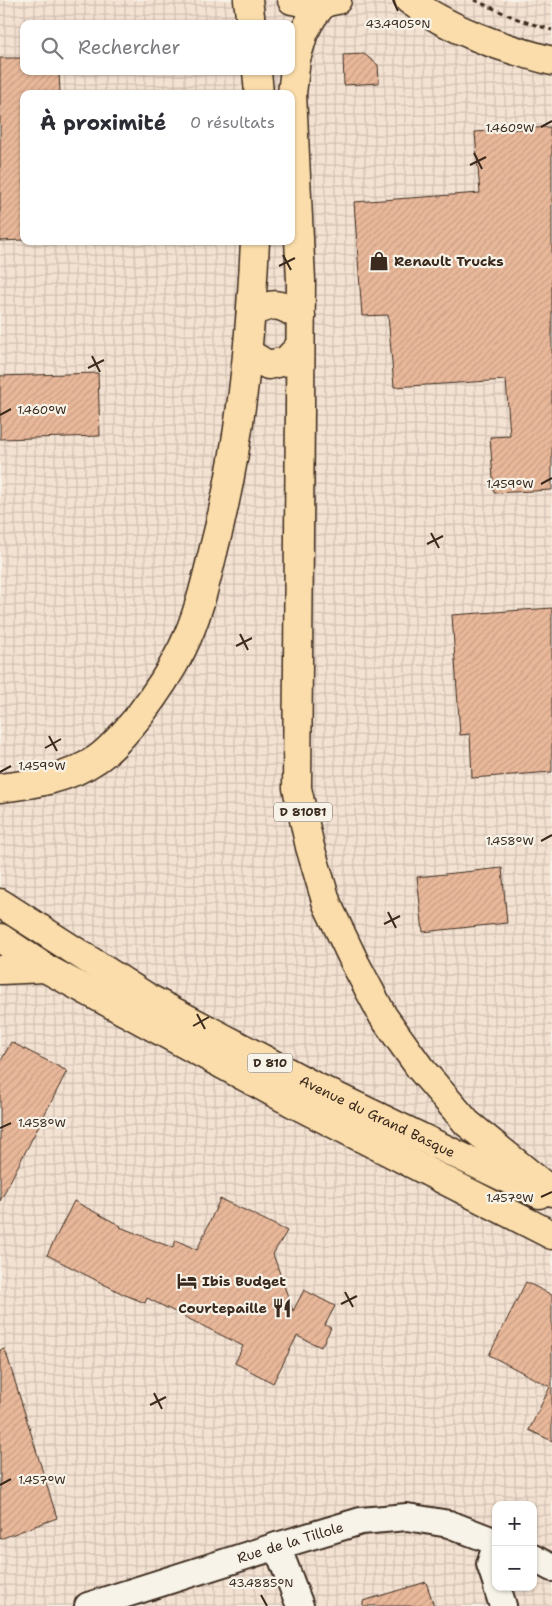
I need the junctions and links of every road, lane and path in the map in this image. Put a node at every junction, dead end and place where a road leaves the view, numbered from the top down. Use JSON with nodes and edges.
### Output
{"nodes":[{"id":1,"x":248,"y":0,"type":"edge"},
{"id":2,"x":292,"y":0,"type":"edge"},
{"id":3,"x":409,"y":0,"type":"edge"},
{"id":4,"x":474,"y":0,"type":"edge"},
{"id":5,"x":331,"y":2,"type":"edge"},
{"id":6,"x":250,"y":20,"type":"edge"},
{"id":7,"x":552,"y":30,"type":"edge"},
{"id":8,"x":552,"y":61,"type":"edge"},
{"id":9,"x":295,"y":68,"type":"edge"},
{"id":10,"x":257,"y":75,"type":"edge"},
{"id":11,"x":294,"y":75,"type":"edge"},
{"id":12,"x":259,"y":90,"type":"edge"},
{"id":13,"x":292,"y":90,"type":"edge"},
{"id":14,"x":295,"y":160,"type":"edge"},
{"id":15,"x":255,"y":245,"type":"edge"},
{"id":16,"x":251,"y":312,"type":"junction"},
{"id":17,"x":301,"y":317,"type":"junction"},
{"id":18,"x":300,"y":346,"type":"junction"},
{"id":19,"x":248,"y":353,"type":"junction"},
{"id":20,"x":0,"y":788,"type":"edge"},
{"id":21,"x":0,"y":903,"type":"edge"},
{"id":22,"x":0,"y":938,"type":"edge"},
{"id":23,"x":45,"y":968,"type":"junction"},
{"id":24,"x":0,"y":970,"type":"edge"},
{"id":25,"x":552,"y":1192,"type":"edge"},
{"id":26,"x":552,"y":1200,"type":"edge"},
{"id":27,"x":552,"y":1235,"type":"edge"},
{"id":28,"x":492,"y":1542,"type":"edge"},
{"id":29,"x":277,"y":1546,"type":"junction"},
{"id":30,"x":492,"y":1557,"type":"edge"},
{"id":31,"x":537,"y":1560,"type":"edge"},
{"id":32,"x":552,"y":1568,"type":"edge"},
{"id":33,"x":492,"y":1570,"type":"edge"},
{"id":34,"x":499,"y":1591,"type":"edge"},
{"id":35,"x":88,"y":1606,"type":"edge"},
{"id":36,"x":300,"y":1606,"type":"edge"},
{"id":37,"x":503,"y":1606,"type":"edge"}],
"edges":[{"from":1,"to":6,"type":"main road"},
{"from":2,"to":5,"type":"main road"},
{"from":3,"to":8,"type":"main road"},
{"from":4,"to":7,"type":"path"},
{"from":5,"to":9,"type":"main road"},
{"from":10,"to":12,"type":"main road"},
{"from":11,"to":13,"type":"main road"},
{"from":14,"to":17,"type":"main road"},
{"from":15,"to":16,"type":"main road"},
{"from":16,"to":17,"type":"main road"},
{"from":16,"to":19,"type":"main road"},
{"from":17,"to":18,"type":"main road"},
{"from":18,"to":19,"type":"main road"},
{"from":18,"to":25,"type":"main road","number":"D 810B1"},
{"from":19,"to":20,"type":"main road"},
{"from":21,"to":26,"type":"main road","name":"Avenue du Grand Basque","number":"D 810"},
{"from":22,"to":23,"type":"main road","name":"Avenue du Grand Basque","number":"D 810"},
{"from":23,"to":24,"type":"main road"},
{"from":23,"to":27,"type":"main road","name":"Avenue du Grand Basque","number":"D 810"},
{"from":28,"to":29,"type":"street","name":"Rue de la Tillole"},
{"from":29,"to":35,"type":"street","name":"Rue de la Tillole"},
{"from":29,"to":36,"type":"street"},
{"from":30,"to":33,"type":"street"},
{"from":31,"to":32,"type":"street"},
{"from":34,"to":37,"type":"street"}]}
